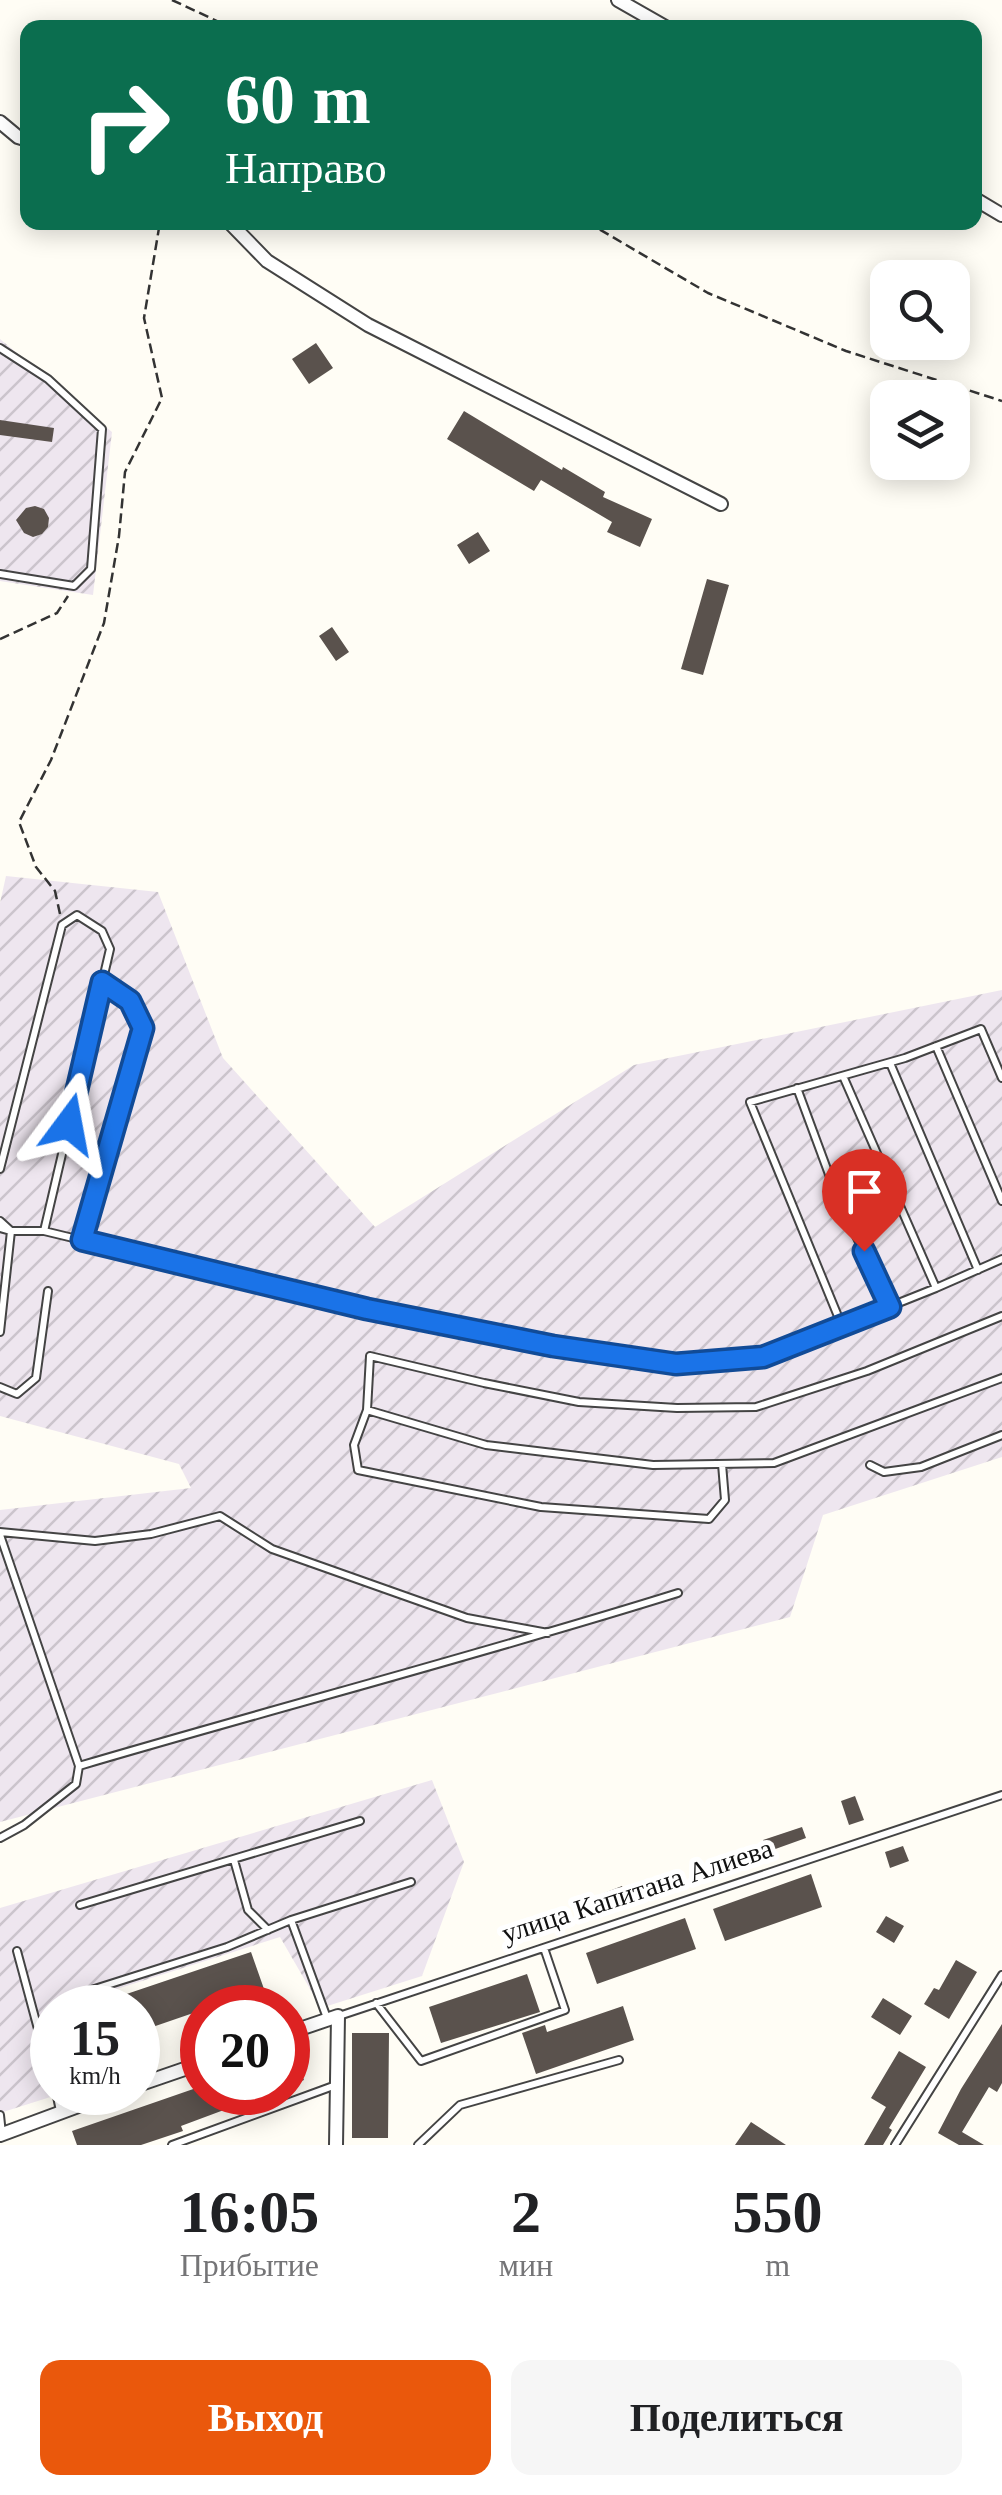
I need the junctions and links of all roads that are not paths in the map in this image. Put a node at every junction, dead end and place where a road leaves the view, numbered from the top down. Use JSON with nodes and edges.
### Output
{"nodes":[{"id":1,"x":618,"y":0,"type":"edge"},
{"id":2,"x":653,"y":20,"type":"edge"},
{"id":3,"x":0,"y":122,"type":"edge"},
{"id":4,"x":20,"y":138,"type":"edge"},
{"id":5,"x":237,"y":230,"type":"edge"},
{"id":6,"x":0,"y":348,"type":"edge"},
{"id":7,"x":721,"y":504,"type":"dead end"},
{"id":8,"x":0,"y":574,"type":"edge"},
{"id":9,"x":102,"y":982,"type":"junction"},
{"id":10,"x":936,"y":1046,"type":"junction"},
{"id":11,"x":890,"y":1062,"type":"junction"},
{"id":12,"x":843,"y":1076,"type":"junction"},
{"id":13,"x":1002,"y":1078,"type":"edge"},
{"id":14,"x":798,"y":1088,"type":"junction"},
{"id":15,"x":0,"y":1169,"type":"edge"},
{"id":16,"x":1002,"y":1201,"type":"edge"},
{"id":17,"x":0,"y":1225,"type":"edge"},
{"id":18,"x":11,"y":1231,"type":"junction"},
{"id":19,"x":44,"y":1232,"type":"junction"},
{"id":20,"x":82,"y":1240,"type":"junction"},
{"id":21,"x":1002,"y":1260,"type":"edge"},
{"id":22,"x":978,"y":1270,"type":"junction"},
{"id":23,"x":936,"y":1288,"type":"junction"},
{"id":24,"x":48,"y":1291,"type":"dead end"},
{"id":25,"x":890,"y":1307,"type":"junction"},
{"id":26,"x":1002,"y":1316,"type":"edge"},
{"id":27,"x":842,"y":1326,"type":"junction"},
{"id":28,"x":0,"y":1332,"type":"edge"},
{"id":29,"x":1002,"y":1378,"type":"edge"},
{"id":30,"x":0,"y":1387,"type":"edge"},
{"id":31,"x":367,"y":1410,"type":"junction"},
{"id":32,"x":1002,"y":1435,"type":"edge"},
{"id":33,"x":722,"y":1464,"type":"junction"},
{"id":34,"x":870,"y":1464,"type":"dead end"},
{"id":35,"x":0,"y":1533,"type":"edge"},
{"id":36,"x":678,"y":1593,"type":"dead end"},
{"id":37,"x":551,"y":1633,"type":"junction"},
{"id":38,"x":79,"y":1766,"type":"junction"},
{"id":39,"x":1002,"y":1796,"type":"edge"},
{"id":40,"x":360,"y":1821,"type":"dead end"},
{"id":41,"x":0,"y":1838,"type":"edge"},
{"id":42,"x":234,"y":1860,"type":"junction"},
{"id":43,"x":411,"y":1882,"type":"dead end"},
{"id":44,"x":80,"y":1905,"type":"dead end"},
{"id":45,"x":290,"y":1920,"type":"junction"},
{"id":46,"x":268,"y":1930,"type":"junction"},
{"id":47,"x":544,"y":1948,"type":"junction"},
{"id":48,"x":17,"y":1951,"type":"dead end"},
{"id":49,"x":1002,"y":1975,"type":"edge"},
{"id":50,"x":107,"y":1985,"type":"edge"},
{"id":51,"x":30,"y":1999,"type":"edge"},
{"id":52,"x":376,"y":2003,"type":"junction"},
{"id":53,"x":332,"y":2018,"type":"junction"},
{"id":54,"x":310,"y":2026,"type":"edge"},
{"id":55,"x":620,"y":2060,"type":"dead end"},
{"id":56,"x":337,"y":2084,"type":"junction"},
{"id":57,"x":54,"y":2115,"type":"edge"},
{"id":58,"x":0,"y":2116,"type":"edge"},
{"id":59,"x":2,"y":2138,"type":"edge"},
{"id":60,"x":172,"y":2145,"type":"edge"},
{"id":61,"x":336,"y":2145,"type":"edge"},
{"id":62,"x":418,"y":2145,"type":"edge"},
{"id":63,"x":895,"y":2145,"type":"edge"}],
"edges":[{"from":1,"to":2,"type":"street"},
{"from":3,"to":4,"type":"street"},
{"from":5,"to":7,"type":"street"},
{"from":6,"to":8,"type":"lane"},
{"from":9,"to":15,"type":"lane"},
{"from":9,"to":19,"type":"lane"},
{"from":9,"to":20,"type":"lane"},
{"from":10,"to":11,"type":"lane"},
{"from":10,"to":13,"type":"lane"},
{"from":10,"to":16,"type":"lane"},
{"from":11,"to":12,"type":"lane"},
{"from":11,"to":22,"type":"lane"},
{"from":12,"to":14,"type":"lane"},
{"from":12,"to":23,"type":"lane"},
{"from":14,"to":25,"type":"lane"},
{"from":14,"to":27,"type":"lane"},
{"from":17,"to":18,"type":"lane"},
{"from":18,"to":19,"type":"lane"},
{"from":18,"to":28,"type":"lane"},
{"from":19,"to":20,"type":"lane"},
{"from":20,"to":27,"type":"lane"},
{"from":21,"to":22,"type":"lane"},
{"from":22,"to":23,"type":"lane"},
{"from":23,"to":25,"type":"lane"},
{"from":24,"to":30,"type":"lane"},
{"from":25,"to":27,"type":"lane"},
{"from":26,"to":31,"type":"lane"},
{"from":29,"to":33,"type":"lane"},
{"from":31,"to":33,"type":"lane"},
{"from":31,"to":33,"type":"lane"},
{"from":32,"to":34,"type":"lane"},
{"from":35,"to":37,"type":"lane"},
{"from":35,"to":38,"type":"lane"},
{"from":36,"to":37,"type":"lane"},
{"from":37,"to":38,"type":"lane"},
{"from":38,"to":41,"type":"lane"},
{"from":39,"to":47,"type":"lane","name":"улица Капитана Алиева"},
{"from":40,"to":42,"type":"lane"},
{"from":42,"to":44,"type":"lane"},
{"from":42,"to":46,"type":"lane"},
{"from":43,"to":45,"type":"lane"},
{"from":45,"to":46,"type":"lane"},
{"from":45,"to":53,"type":"lane"},
{"from":46,"to":50,"type":"lane"},
{"from":47,"to":52,"type":"lane","name":"улица Капитана Алиева"},
{"from":47,"to":52,"type":"lane"},
{"from":48,"to":51,"type":"lane"},
{"from":49,"to":63,"type":"lane"},
{"from":52,"to":53,"type":"lane","name":"улица Капитана Алиева"},
{"from":53,"to":54,"type":"street","name":"улица Капитана Алиева"},
{"from":53,"to":56,"type":"street"},
{"from":55,"to":62,"type":"lane"},
{"from":56,"to":60,"type":"lane"},
{"from":56,"to":61,"type":"street"},
{"from":57,"to":59,"type":"street"},
{"from":58,"to":59,"type":"lane"}]}
